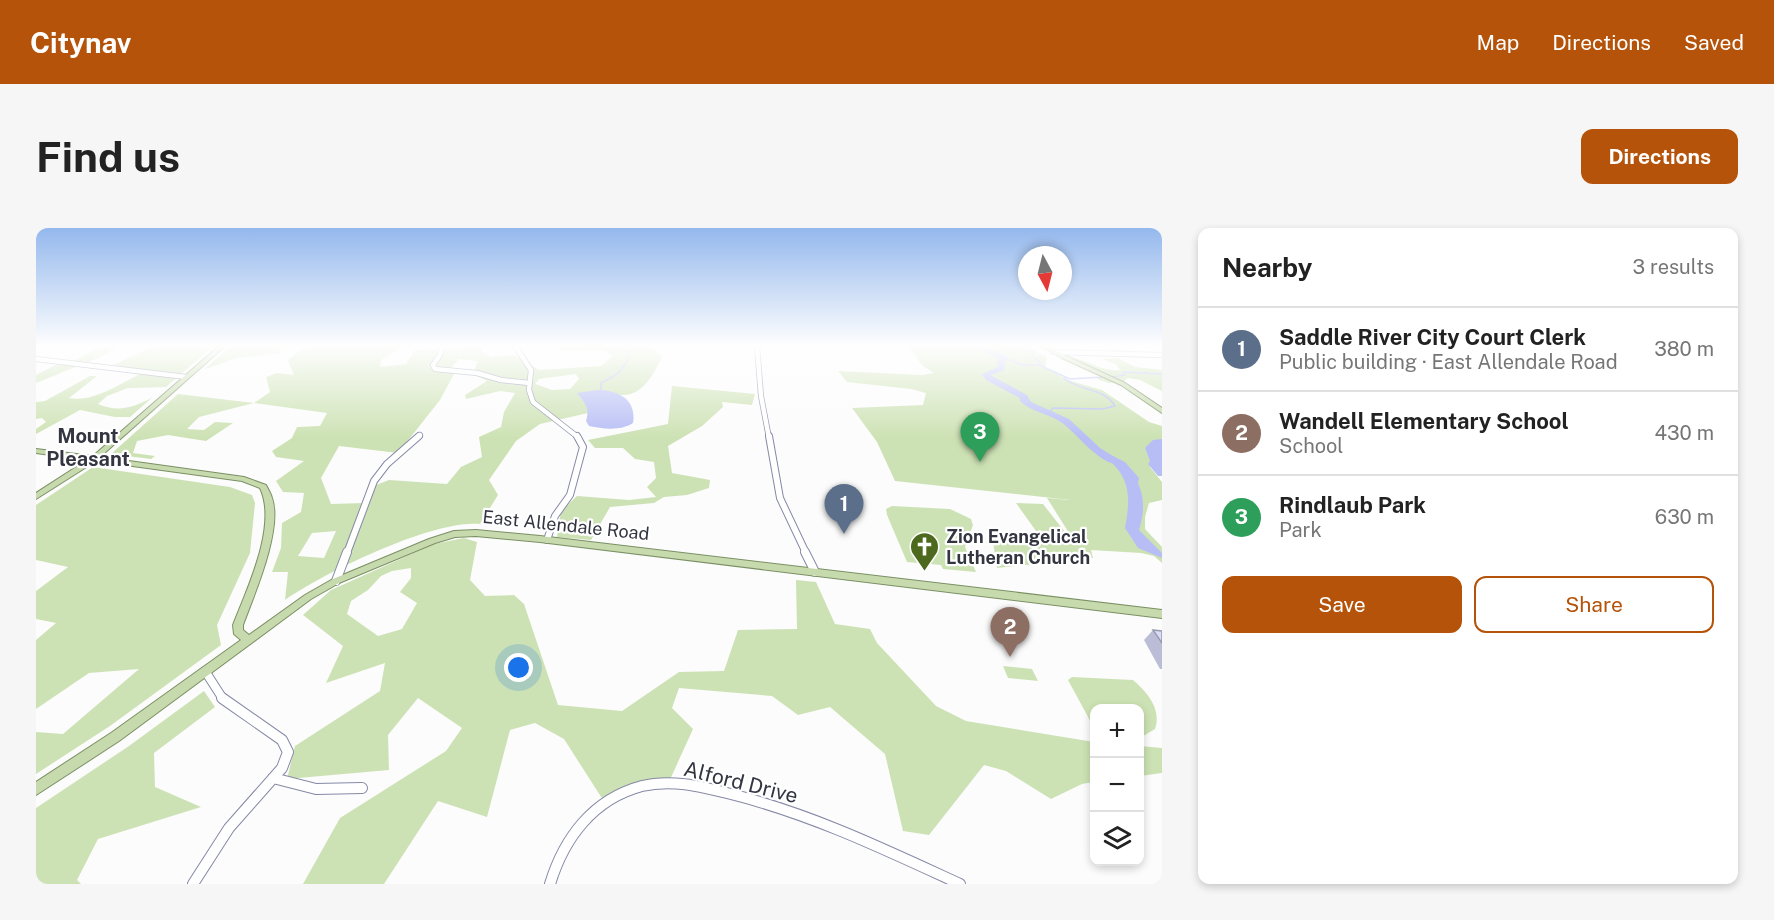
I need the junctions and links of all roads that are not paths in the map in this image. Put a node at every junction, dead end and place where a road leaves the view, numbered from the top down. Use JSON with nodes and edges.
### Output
{"nodes":[{"id":1,"x":182,"y":377,"type":"edge"},
{"id":2,"x":186,"y":377,"type":"joint"},
{"id":3,"x":489,"y":377,"type":"edge"},
{"id":4,"x":531,"y":377,"type":"edge"},
{"id":5,"x":759,"y":377,"type":"edge"},
{"id":6,"x":1107,"y":377,"type":"edge"},
{"id":7,"x":529,"y":382,"type":"junction"},
{"id":8,"x":1162,"y":411,"type":"edge"},
{"id":9,"x":420,"y":435,"type":"dead end"},
{"id":10,"x":36,"y":451,"type":"edge"},
{"id":11,"x":94,"y":459,"type":"junction"},
{"id":12,"x":36,"y":497,"type":"edge"},
{"id":13,"x":547,"y":540,"type":"junction"},
{"id":14,"x":815,"y":572,"type":"junction"},
{"id":15,"x":336,"y":581,"type":"junction"},
{"id":16,"x":1162,"y":614,"type":"edge"},
{"id":17,"x":248,"y":640,"type":"junction"},
{"id":18,"x":205,"y":671,"type":"junction"},
{"id":19,"x":273,"y":778,"type":"junction"},
{"id":20,"x":362,"y":788,"type":"dead end"},
{"id":21,"x":36,"y":789,"type":"edge"},
{"id":22,"x":193,"y":884,"type":"edge"},
{"id":23,"x":550,"y":884,"type":"edge"},
{"id":24,"x":960,"y":884,"type":"edge"}],
"edges":[{"from":1,"to":2,"type":"street"},
{"from":2,"to":11,"type":"main road"},
{"from":3,"to":7,"type":"street"},
{"from":4,"to":7,"type":"street"},
{"from":5,"to":14,"type":"street"},
{"from":6,"to":8,"type":"main road"},
{"from":7,"to":13,"type":"street"},
{"from":9,"to":15,"type":"street"},
{"from":10,"to":11,"type":"main road"},
{"from":11,"to":12,"type":"main road"},
{"from":11,"to":17,"type":"main road"},
{"from":13,"to":14,"type":"main road","name":"East Allendale Road"},
{"from":13,"to":15,"type":"main road","name":"East Allendale Road"},
{"from":14,"to":16,"type":"main road","name":"East Allendale Road"},
{"from":15,"to":17,"type":"main road","name":"East Allendale Road"},
{"from":17,"to":18,"type":"main road","name":"East Allendale Road"},
{"from":18,"to":19,"type":"street"},
{"from":18,"to":21,"type":"main road","name":"East Allendale Road"},
{"from":19,"to":20,"type":"street"},
{"from":19,"to":22,"type":"street"},
{"from":23,"to":24,"type":"street","name":"Alford Drive"}]}
